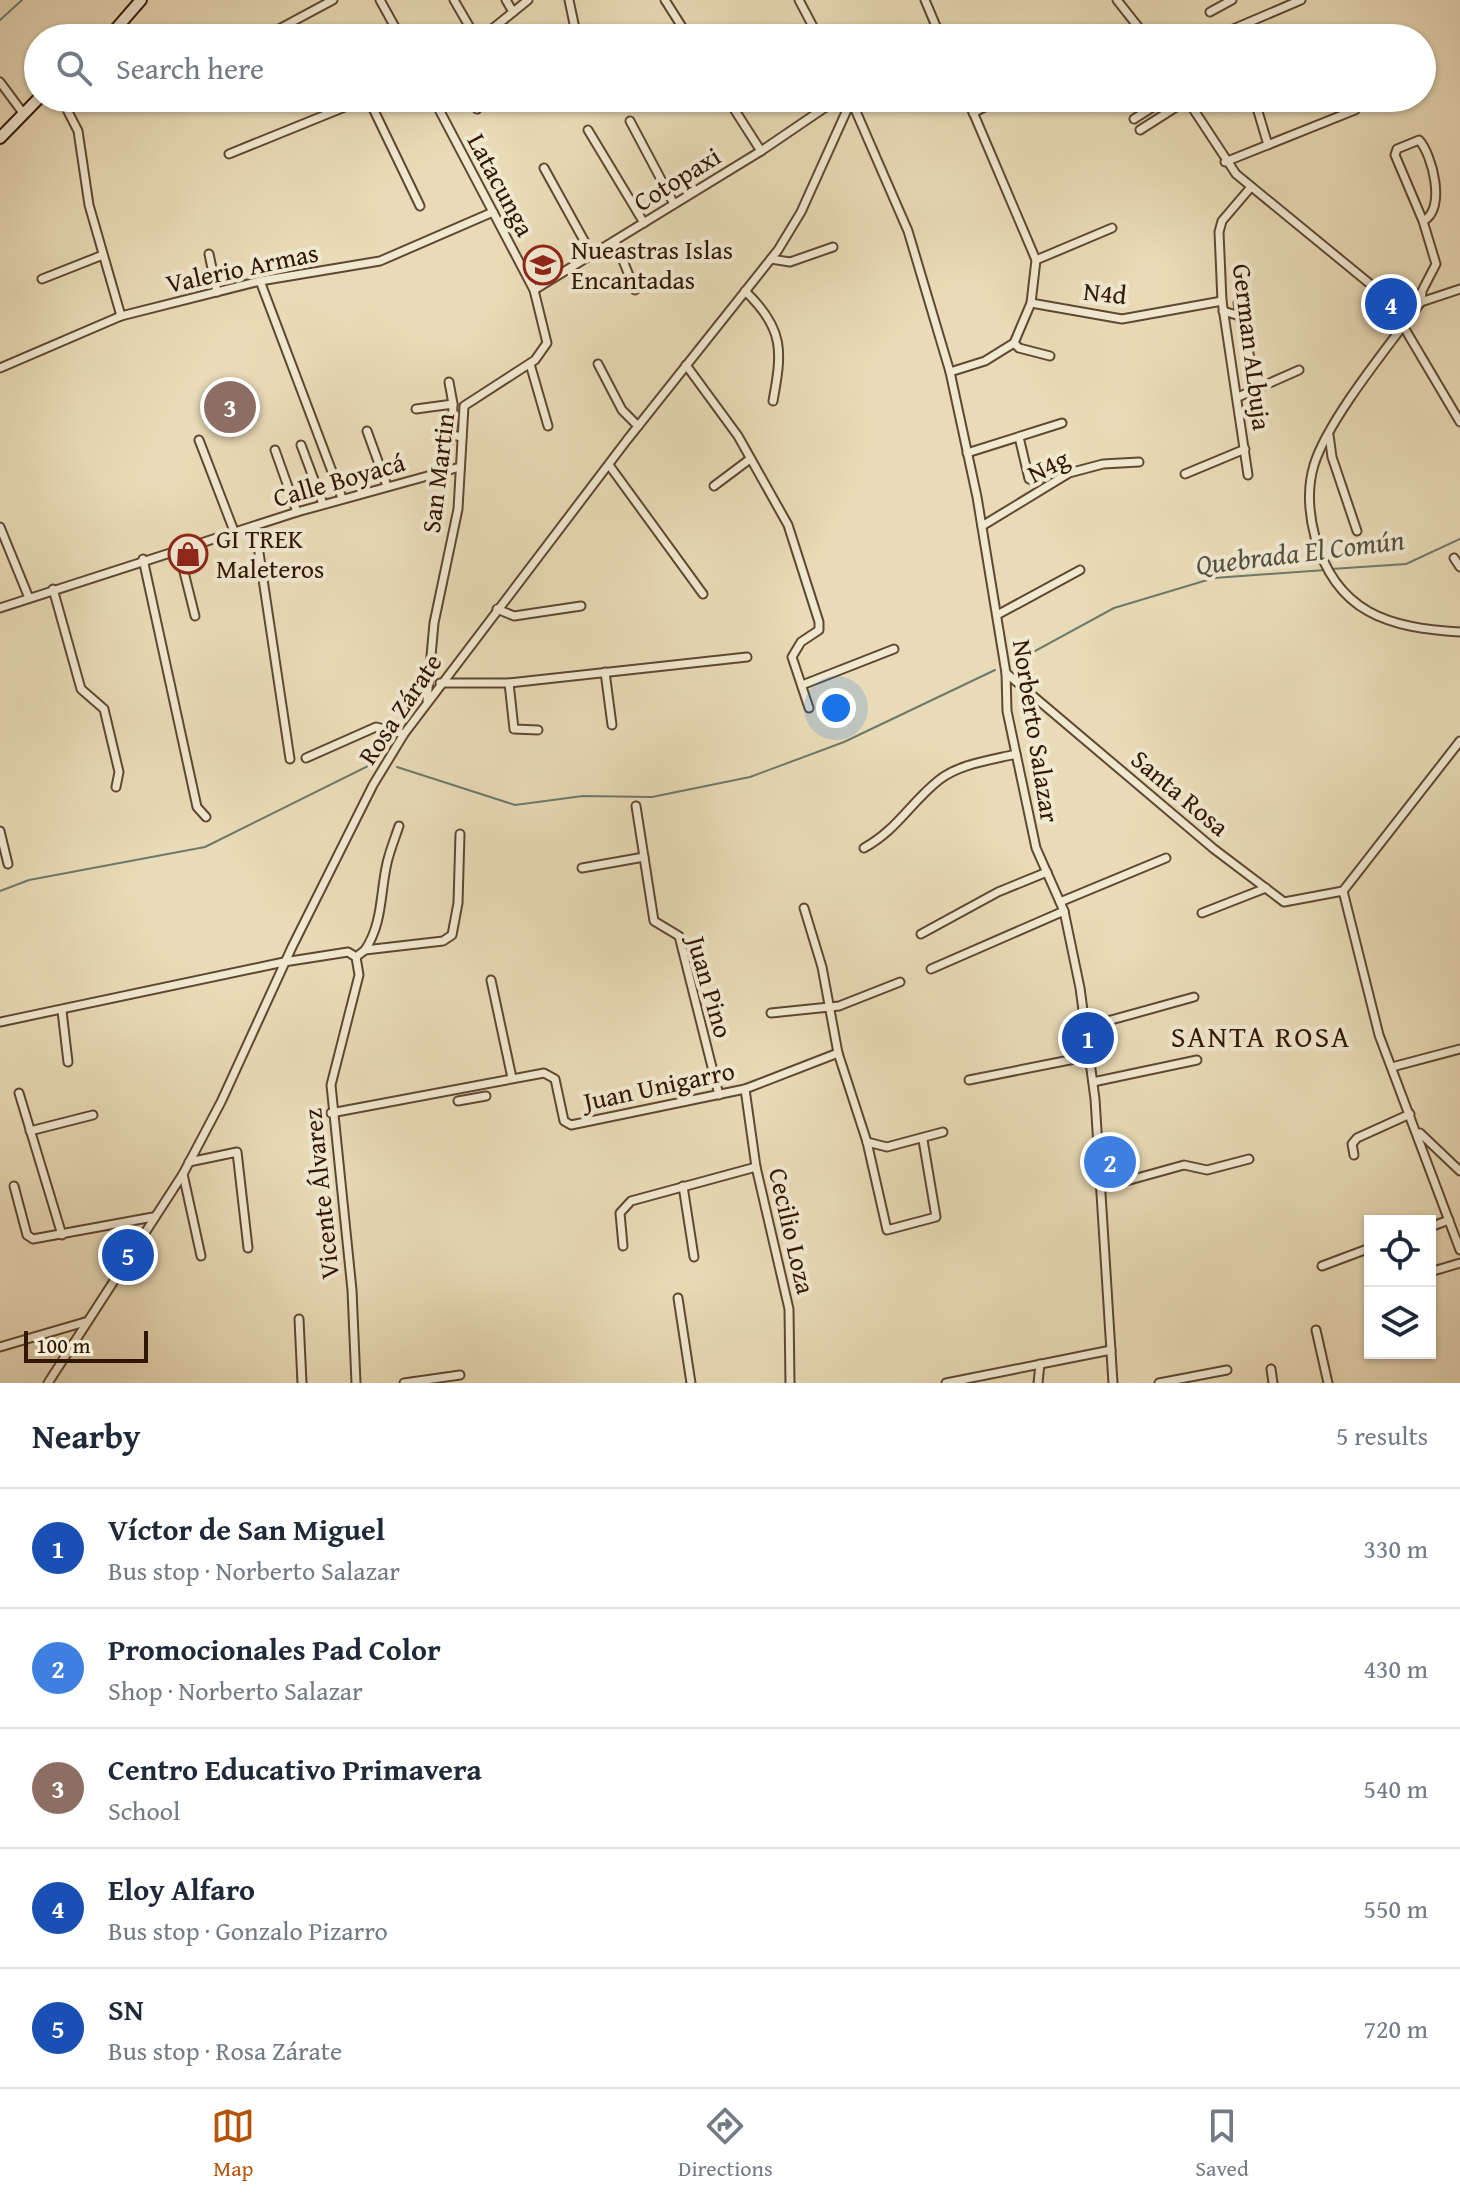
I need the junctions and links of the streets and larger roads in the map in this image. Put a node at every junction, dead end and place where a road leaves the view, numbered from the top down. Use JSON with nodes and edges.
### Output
{"nodes":[{"id":1,"x":141,"y":0,"type":"edge"},
{"id":2,"x":333,"y":0,"type":"edge"},
{"id":3,"x":380,"y":0,"type":"edge"},
{"id":4,"x":454,"y":0,"type":"edge"},
{"id":5,"x":506,"y":0,"type":"edge"},
{"id":6,"x":528,"y":0,"type":"edge"},
{"id":7,"x":569,"y":0,"type":"edge"},
{"id":8,"x":665,"y":0,"type":"edge"},
{"id":9,"x":799,"y":0,"type":"edge"},
{"id":10,"x":926,"y":0,"type":"edge"},
{"id":11,"x":1117,"y":0,"type":"edge"},
{"id":12,"x":1232,"y":0,"type":"edge"},
{"id":13,"x":1301,"y":0,"type":"edge"},
{"id":14,"x":513,"y":12,"type":"junction"},
{"id":15,"x":1210,"y":12,"type":"dead end"},
{"id":16,"x":120,"y":24,"type":"edge"},
{"id":17,"x":288,"y":24,"type":"edge"},
{"id":18,"x":393,"y":24,"type":"edge"},
{"id":19,"x":469,"y":24,"type":"edge"},
{"id":20,"x":497,"y":24,"type":"edge"},
{"id":21,"x":574,"y":24,"type":"edge"},
{"id":22,"x":680,"y":24,"type":"edge"},
{"id":23,"x":812,"y":24,"type":"edge"},
{"id":24,"x":935,"y":24,"type":"edge"},
{"id":25,"x":1136,"y":24,"type":"edge"},
{"id":26,"x":1245,"y":24,"type":"edge"},
{"id":27,"x":0,"y":82,"type":"edge"},
{"id":28,"x":68,"y":112,"type":"edge"},
{"id":29,"x":332,"y":112,"type":"edge"},
{"id":30,"x":374,"y":112,"type":"edge"},
{"id":31,"x":440,"y":112,"type":"edge"},
{"id":32,"x":736,"y":112,"type":"edge"},
{"id":33,"x":818,"y":112,"type":"edge"},
{"id":34,"x":845,"y":112,"type":"edge"},
{"id":35,"x":857,"y":112,"type":"edge"},
{"id":36,"x":1145,"y":112,"type":"edge"},
{"id":37,"x":1167,"y":112,"type":"edge"},
{"id":38,"x":1194,"y":112,"type":"edge"},
{"id":39,"x":1258,"y":112,"type":"edge"},
{"id":40,"x":1350,"y":112,"type":"edge"},
{"id":41,"x":23,"y":113,"type":"joint"},
{"id":42,"x":973,"y":113,"type":"edge"},
{"id":43,"x":1134,"y":119,"type":"dead end"},
{"id":44,"x":630,"y":121,"type":"dead end"},
{"id":45,"x":588,"y":130,"type":"dead end"},
{"id":46,"x":1140,"y":130,"type":"dead end"},
{"id":47,"x":0,"y":138,"type":"edge"},
{"id":48,"x":1268,"y":145,"type":"junction"},
{"id":49,"x":761,"y":151,"type":"junction"},
{"id":50,"x":229,"y":154,"type":"dead end"},
{"id":51,"x":1225,"y":162,"type":"junction"},
{"id":52,"x":544,"y":168,"type":"dead end"},
{"id":53,"x":1251,"y":187,"type":"junction"},
{"id":54,"x":674,"y":204,"type":"junction"},
{"id":55,"x":420,"y":206,"type":"dead end"},
{"id":56,"x":493,"y":212,"type":"junction"},
{"id":57,"x":1423,"y":221,"type":"junction"},
{"id":58,"x":644,"y":223,"type":"junction"},
{"id":59,"x":1112,"y":228,"type":"dead end"},
{"id":60,"x":615,"y":241,"type":"junction"},
{"id":61,"x":833,"y":247,"type":"dead end"},
{"id":62,"x":209,"y":254,"type":"dead end"},
{"id":63,"x":103,"y":255,"type":"junction"},
{"id":64,"x":592,"y":255,"type":"junction"},
{"id":65,"x":771,"y":259,"type":"junction"},
{"id":66,"x":1036,"y":260,"type":"junction"},
{"id":67,"x":42,"y":279,"type":"dead end"},
{"id":68,"x":260,"y":281,"type":"junction"},
{"id":69,"x":1460,"y":289,"type":"edge"},
{"id":70,"x":534,"y":290,"type":"junction"},
{"id":71,"x":635,"y":290,"type":"dead end"},
{"id":72,"x":745,"y":291,"type":"junction"},
{"id":73,"x":217,"y":292,"type":"junction"},
{"id":74,"x":1222,"y":301,"type":"junction"},
{"id":75,"x":1421,"y":302,"type":"junction"},
{"id":76,"x":1031,"y":303,"type":"junction"},
{"id":77,"x":1238,"y":303,"type":"dead end"},
{"id":78,"x":1223,"y":311,"type":"junction"},
{"id":79,"x":121,"y":316,"type":"junction"},
{"id":80,"x":1240,"y":316,"type":"junction"},
{"id":81,"x":1404,"y":325,"type":"junction"},
{"id":82,"x":1014,"y":343,"type":"junction"},
{"id":83,"x":1050,"y":356,"type":"dead end"},
{"id":84,"x":1251,"y":362,"type":"dead end"},
{"id":85,"x":530,"y":364,"type":"junction"},
{"id":86,"x":598,"y":364,"type":"dead end"},
{"id":87,"x":686,"y":365,"type":"junction"},
{"id":88,"x":0,"y":368,"type":"edge"},
{"id":89,"x":1299,"y":370,"type":"dead end"},
{"id":90,"x":950,"y":372,"type":"junction"},
{"id":91,"x":449,"y":382,"type":"dead end"},
{"id":92,"x":1238,"y":397,"type":"junction"},
{"id":93,"x":773,"y":401,"type":"dead end"},
{"id":94,"x":453,"y":404,"type":"junction"},
{"id":95,"x":416,"y":409,"type":"dead end"},
{"id":96,"x":1460,"y":422,"type":"edge"},
{"id":97,"x":1062,"y":423,"type":"dead end"},
{"id":98,"x":548,"y":426,"type":"dead end"},
{"id":99,"x":638,"y":426,"type":"junction"},
{"id":100,"x":367,"y":431,"type":"dead end"},
{"id":101,"x":1328,"y":433,"type":"junction"},
{"id":102,"x":452,"y":435,"type":"junction"},
{"id":103,"x":462,"y":437,"type":"junction"},
{"id":104,"x":1019,"y":437,"type":"junction"},
{"id":105,"x":199,"y":440,"type":"dead end"},
{"id":106,"x":301,"y":445,"type":"dead end"},
{"id":107,"x":1245,"y":449,"type":"junction"},
{"id":108,"x":275,"y":450,"type":"dead end"},
{"id":109,"x":444,"y":452,"type":"dead end"},
{"id":110,"x":967,"y":453,"type":"junction"},
{"id":111,"x":750,"y":459,"type":"junction"},
{"id":112,"x":1139,"y":462,"type":"dead end"},
{"id":113,"x":609,"y":465,"type":"junction"},
{"id":114,"x":460,"y":467,"type":"junction"},
{"id":115,"x":1050,"y":473,"type":"dead end"},
{"id":116,"x":1185,"y":474,"type":"dead end"},
{"id":117,"x":1248,"y":475,"type":"dead end"},
{"id":118,"x":387,"y":486,"type":"junction"},
{"id":119,"x":714,"y":486,"type":"dead end"},
{"id":120,"x":342,"y":498,"type":"junction"},
{"id":121,"x":323,"y":504,"type":"junction"},
{"id":122,"x":297,"y":512,"type":"junction"},
{"id":123,"x":255,"y":526,"type":"junction"},
{"id":124,"x":982,"y":526,"type":"junction"},
{"id":125,"x":0,"y":527,"type":"edge"},
{"id":126,"x":234,"y":531,"type":"junction"},
{"id":127,"x":1357,"y":531,"type":"dead end"},
{"id":128,"x":178,"y":548,"type":"junction"},
{"id":129,"x":1454,"y":558,"type":"dead end"},
{"id":130,"x":143,"y":559,"type":"junction"},
{"id":131,"x":1460,"y":567,"type":"edge"},
{"id":132,"x":1080,"y":570,"type":"dead end"},
{"id":133,"x":53,"y":589,"type":"junction"},
{"id":134,"x":703,"y":594,"type":"dead end"},
{"id":135,"x":29,"y":598,"type":"junction"},
{"id":136,"x":581,"y":606,"type":"dead end"},
{"id":137,"x":0,"y":608,"type":"edge"},
{"id":138,"x":497,"y":609,"type":"junction"},
{"id":139,"x":997,"y":615,"type":"junction"},
{"id":140,"x":195,"y":616,"type":"dead end"},
{"id":141,"x":1460,"y":632,"type":"edge"},
{"id":142,"x":894,"y":649,"type":"dead end"},
{"id":143,"x":747,"y":657,"type":"dead end"},
{"id":144,"x":605,"y":672,"type":"junction"},
{"id":145,"x":1006,"y":673,"type":"junction"},
{"id":146,"x":440,"y":683,"type":"junction"},
{"id":147,"x":509,"y":683,"type":"junction"},
{"id":148,"x":802,"y":685,"type":"junction"},
{"id":149,"x":426,"y":702,"type":"junction"},
{"id":150,"x":809,"y":708,"type":"dead end"},
{"id":151,"x":612,"y":725,"type":"dead end"},
{"id":152,"x":538,"y":730,"type":"dead end"},
{"id":153,"x":404,"y":734,"type":"junction"},
{"id":154,"x":1460,"y":741,"type":"edge"},
{"id":155,"x":1016,"y":754,"type":"junction"},
{"id":156,"x":306,"y":758,"type":"dead end"},
{"id":157,"x":290,"y":759,"type":"dead end"},
{"id":158,"x":116,"y":787,"type":"dead end"},
{"id":159,"x":636,"y":806,"type":"dead end"},
{"id":160,"x":206,"y":817,"type":"dead end"},
{"id":161,"x":399,"y":826,"type":"dead end"},
{"id":162,"x":0,"y":831,"type":"edge"},
{"id":163,"x":460,"y":834,"type":"dead end"},
{"id":164,"x":864,"y":848,"type":"dead end"},
{"id":165,"x":644,"y":857,"type":"junction"},
{"id":166,"x":1166,"y":858,"type":"dead end"},
{"id":167,"x":8,"y":864,"type":"dead end"},
{"id":168,"x":582,"y":868,"type":"dead end"},
{"id":169,"x":1047,"y":872,"type":"junction"},
{"id":170,"x":1266,"y":888,"type":"junction"},
{"id":171,"x":1343,"y":891,"type":"junction"},
{"id":172,"x":1060,"y":902,"type":"junction"},
{"id":173,"x":804,"y":908,"type":"dead end"},
{"id":174,"x":1064,"y":911,"type":"junction"},
{"id":175,"x":1202,"y":913,"type":"dead end"},
{"id":176,"x":921,"y":934,"type":"dead end"},
{"id":177,"x":365,"y":950,"type":"junction"},
{"id":178,"x":352,"y":954,"type":"junction"},
{"id":179,"x":284,"y":962,"type":"junction"},
{"id":180,"x":931,"y":969,"type":"dead end"},
{"id":181,"x":491,"y":980,"type":"dead end"},
{"id":182,"x":900,"y":982,"type":"dead end"},
{"id":183,"x":1194,"y":997,"type":"dead end"},
{"id":184,"x":831,"y":1008,"type":"junction"},
{"id":185,"x":62,"y":1011,"type":"junction"},
{"id":186,"x":771,"y":1013,"type":"dead end"},
{"id":187,"x":0,"y":1022,"type":"edge"},
{"id":188,"x":1086,"y":1027,"type":"junction"},
{"id":189,"x":1460,"y":1049,"type":"edge"},
{"id":190,"x":838,"y":1053,"type":"junction"},
{"id":191,"x":1090,"y":1056,"type":"junction"},
{"id":192,"x":1197,"y":1060,"type":"dead end"},
{"id":193,"x":68,"y":1062,"type":"dead end"},
{"id":194,"x":1392,"y":1067,"type":"junction"},
{"id":195,"x":512,"y":1078,"type":"junction"},
{"id":196,"x":969,"y":1080,"type":"dead end"},
{"id":197,"x":1093,"y":1082,"type":"junction"},
{"id":198,"x":474,"y":1084,"type":"junction"},
{"id":199,"x":745,"y":1089,"type":"junction"},
{"id":200,"x":19,"y":1093,"type":"dead end"},
{"id":201,"x":719,"y":1095,"type":"junction"},
{"id":202,"x":486,"y":1096,"type":"dead end"},
{"id":203,"x":476,"y":1097,"type":"junction"},
{"id":204,"x":458,"y":1101,"type":"dead end"},
{"id":205,"x":331,"y":1113,"type":"junction"},
{"id":206,"x":1410,"y":1114,"type":"junction"},
{"id":207,"x":93,"y":1115,"type":"dead end"},
{"id":208,"x":30,"y":1131,"type":"junction"},
{"id":209,"x":943,"y":1132,"type":"dead end"},
{"id":210,"x":1418,"y":1132,"type":"junction"},
{"id":211,"x":923,"y":1140,"type":"junction"},
{"id":212,"x":867,"y":1142,"type":"junction"},
{"id":213,"x":1354,"y":1155,"type":"dead end"},
{"id":214,"x":1249,"y":1159,"type":"dead end"},
{"id":215,"x":189,"y":1162,"type":"junction"},
{"id":216,"x":756,"y":1167,"type":"junction"},
{"id":217,"x":1460,"y":1171,"type":"edge"},
{"id":218,"x":183,"y":1174,"type":"junction"},
{"id":219,"x":14,"y":1186,"type":"dead end"},
{"id":220,"x":683,"y":1186,"type":"junction"},
{"id":221,"x":1101,"y":1188,"type":"junction"},
{"id":222,"x":153,"y":1217,"type":"junction"},
{"id":223,"x":1449,"y":1220,"type":"junction"},
{"id":224,"x":1436,"y":1225,"type":"edge"},
{"id":225,"x":62,"y":1235,"type":"junction"},
{"id":226,"x":623,"y":1246,"type":"dead end"},
{"id":227,"x":248,"y":1248,"type":"dead end"},
{"id":228,"x":1364,"y":1250,"type":"edge"},
{"id":229,"x":1460,"y":1250,"type":"edge"},
{"id":230,"x":201,"y":1256,"type":"dead end"},
{"id":231,"x":694,"y":1257,"type":"dead end"},
{"id":232,"x":1460,"y":1263,"type":"edge"},
{"id":233,"x":1322,"y":1266,"type":"dead end"},
{"id":234,"x":1436,"y":1270,"type":"edge"},
{"id":235,"x":678,"y":1298,"type":"dead end"},
{"id":236,"x":299,"y":1319,"type":"dead end"},
{"id":237,"x":85,"y":1322,"type":"junction"},
{"id":238,"x":1316,"y":1330,"type":"dead end"},
{"id":239,"x":0,"y":1347,"type":"edge"},
{"id":240,"x":1111,"y":1350,"type":"junction"},
{"id":241,"x":1040,"y":1364,"type":"junction"},
{"id":242,"x":1271,"y":1369,"type":"dead end"},
{"id":243,"x":1227,"y":1370,"type":"dead end"},
{"id":244,"x":460,"y":1375,"type":"dead end"},
{"id":245,"x":48,"y":1383,"type":"edge"},
{"id":246,"x":302,"y":1383,"type":"edge"},
{"id":247,"x":356,"y":1383,"type":"edge"},
{"id":248,"x":404,"y":1383,"type":"edge"},
{"id":249,"x":691,"y":1383,"type":"edge"},
{"id":250,"x":790,"y":1383,"type":"edge"},
{"id":251,"x":946,"y":1383,"type":"edge"},
{"id":252,"x":1038,"y":1383,"type":"edge"},
{"id":253,"x":1113,"y":1383,"type":"edge"},
{"id":254,"x":1159,"y":1383,"type":"edge"},
{"id":255,"x":1273,"y":1383,"type":"edge"},
{"id":256,"x":1328,"y":1383,"type":"edge"}],
"edges":[{"from":1,"to":16,"type":"street"},
{"from":2,"to":17,"type":"street"},
{"from":3,"to":18,"type":"street"},
{"from":4,"to":19,"type":"street"},
{"from":5,"to":14,"type":"street"},
{"from":6,"to":14,"type":"street"},
{"from":7,"to":21,"type":"street"},
{"from":8,"to":22,"type":"street"},
{"from":9,"to":23,"type":"street"},
{"from":10,"to":24,"type":"street"},
{"from":11,"to":25,"type":"street"},
{"from":12,"to":15,"type":"street"},
{"from":13,"to":26,"type":"street"},
{"from":14,"to":20,"type":"street"},
{"from":27,"to":41,"type":"street"},
{"from":28,"to":63,"type":"street"},
{"from":29,"to":50,"type":"street"},
{"from":30,"to":55,"type":"street"},
{"from":31,"to":56,"type":"street","name":"Latacunga"},
{"from":32,"to":49,"type":"street"},
{"from":33,"to":49,"type":"street","name":"Cotopaxi"},
{"from":34,"to":65,"type":"street","name":"Rosa Zárate"},
{"from":35,"to":90,"type":"street","name":"Norberto Salazar"},
{"from":36,"to":43,"type":"street"},
{"from":37,"to":46,"type":"street"},
{"from":38,"to":51,"type":"street"},
{"from":39,"to":48,"type":"street"},
{"from":40,"to":48,"type":"street"},
{"from":41,"to":47,"type":"street"},
{"from":42,"to":66,"type":"street"},
{"from":44,"to":54,"type":"street"},
{"from":45,"to":58,"type":"street"},
{"from":48,"to":51,"type":"street"},
{"from":49,"to":54,"type":"street","name":"Cotopaxi"},
{"from":51,"to":53,"type":"street"},
{"from":52,"to":64,"type":"street"},
{"from":53,"to":74,"type":"street","name":"German ALbuja"},
{"from":53,"to":81,"type":"street"},
{"from":54,"to":58,"type":"street","name":"Cotopaxi"},
{"from":56,"to":68,"type":"street","name":"Valerio Armas"},
{"from":56,"to":70,"type":"street","name":"Latacunga"},
{"from":57,"to":57,"type":"street"},
{"from":57,"to":75,"type":"street"},
{"from":58,"to":60,"type":"street","name":"Cotopaxi"},
{"from":59,"to":66,"type":"street"},
{"from":60,"to":64,"type":"street","name":"Cotopaxi"},
{"from":60,"to":71,"type":"street"},
{"from":61,"to":65,"type":"street"},
{"from":62,"to":73,"type":"street"},
{"from":63,"to":67,"type":"street"},
{"from":63,"to":79,"type":"street"},
{"from":64,"to":70,"type":"street","name":"Cotopaxi"},
{"from":65,"to":72,"type":"street","name":"Rosa Zárate"},
{"from":66,"to":76,"type":"street"},
{"from":68,"to":73,"type":"street","name":"Valerio Armas"},
{"from":68,"to":120,"type":"street"},
{"from":69,"to":75,"type":"street"},
{"from":70,"to":85,"type":"street"},
{"from":72,"to":87,"type":"street","name":"Rosa Zárate"},
{"from":72,"to":93,"type":"street"},
{"from":73,"to":79,"type":"street","name":"Valerio Armas"},
{"from":74,"to":76,"type":"street","name":"N4d"},
{"from":74,"to":78,"type":"street","name":"German ALbuja"},
{"from":75,"to":81,"type":"street"},
{"from":76,"to":82,"type":"street"},
{"from":77,"to":80,"type":"street"},
{"from":78,"to":80,"type":"street"},
{"from":78,"to":92,"type":"street","name":"German ALbuja"},
{"from":79,"to":88,"type":"street","name":"Valerio Armas"},
{"from":80,"to":84,"type":"street"},
{"from":81,"to":96,"type":"street"},
{"from":81,"to":101,"type":"street"},
{"from":82,"to":83,"type":"street"},
{"from":82,"to":90,"type":"street"},
{"from":85,"to":98,"type":"street"},
{"from":85,"to":103,"type":"street","name":"San Martin"},
{"from":86,"to":99,"type":"street"},
{"from":87,"to":99,"type":"street","name":"Rosa Zárate"},
{"from":87,"to":111,"type":"street"},
{"from":89,"to":92,"type":"street"},
{"from":90,"to":110,"type":"street","name":"Norberto Salazar"},
{"from":91,"to":94,"type":"street"},
{"from":92,"to":107,"type":"street","name":"German ALbuja"},
{"from":94,"to":95,"type":"street"},
{"from":94,"to":102,"type":"street"},
{"from":97,"to":104,"type":"street"},
{"from":99,"to":113,"type":"street","name":"Rosa Zárate"},
{"from":100,"to":118,"type":"street"},
{"from":101,"to":127,"type":"street"},
{"from":101,"to":141,"type":"street"},
{"from":102,"to":103,"type":"street"},
{"from":102,"to":109,"type":"street"},
{"from":103,"to":114,"type":"street","name":"San Martin"},
{"from":104,"to":110,"type":"street"},
{"from":104,"to":115,"type":"street"},
{"from":105,"to":126,"type":"street"},
{"from":106,"to":121,"type":"street"},
{"from":107,"to":116,"type":"street"},
{"from":107,"to":117,"type":"street","name":"German ALbuja"},
{"from":108,"to":122,"type":"street"},
{"from":110,"to":124,"type":"street","name":"Norberto Salazar"},
{"from":111,"to":119,"type":"street"},
{"from":111,"to":148,"type":"street"},
{"from":112,"to":124,"type":"street","name":"N4g"},
{"from":113,"to":134,"type":"street"},
{"from":113,"to":138,"type":"street","name":"Rosa Zárate"},
{"from":114,"to":118,"type":"street","name":"Calle Boyacá"},
{"from":114,"to":149,"type":"street","name":"San Martin"},
{"from":118,"to":120,"type":"street","name":"Calle Boyacá"},
{"from":120,"to":121,"type":"street","name":"Calle Boyacá"},
{"from":121,"to":122,"type":"street","name":"Calle Boyacá"},
{"from":122,"to":123,"type":"street","name":"Calle Boyacá"},
{"from":123,"to":126,"type":"street","name":"Calle Boyacá"},
{"from":123,"to":157,"type":"street"},
{"from":124,"to":139,"type":"street","name":"Norberto Salazar"},
{"from":125,"to":135,"type":"street"},
{"from":126,"to":128,"type":"street","name":"Calle Boyacá"},
{"from":128,"to":130,"type":"street","name":"Calle Boyacá"},
{"from":128,"to":140,"type":"street"},
{"from":129,"to":131,"type":"street"},
{"from":130,"to":133,"type":"street","name":"Calle Boyacá"},
{"from":130,"to":160,"type":"street"},
{"from":132,"to":139,"type":"street"},
{"from":133,"to":135,"type":"street","name":"Calle Boyacá"},
{"from":133,"to":158,"type":"street"},
{"from":135,"to":137,"type":"street","name":"Calle Boyacá"},
{"from":136,"to":138,"type":"street"},
{"from":138,"to":146,"type":"street","name":"Rosa Zárate"},
{"from":139,"to":145,"type":"street","name":"Norberto Salazar"},
{"from":142,"to":148,"type":"street"},
{"from":143,"to":144,"type":"street"},
{"from":144,"to":147,"type":"street"},
{"from":144,"to":151,"type":"street"},
{"from":145,"to":155,"type":"street","name":"Norberto Salazar"},
{"from":145,"to":170,"type":"street","name":"Santa Rosa"},
{"from":146,"to":147,"type":"street"},
{"from":146,"to":149,"type":"street","name":"Rosa Zárate"},
{"from":147,"to":152,"type":"street"},
{"from":148,"to":150,"type":"street"},
{"from":149,"to":153,"type":"street","name":"Rosa Zárate"},
{"from":153,"to":156,"type":"street"},
{"from":153,"to":179,"type":"street","name":"Rosa Zárate"},
{"from":154,"to":171,"type":"street"},
{"from":155,"to":164,"type":"street"},
{"from":155,"to":169,"type":"street","name":"Norberto Salazar"},
{"from":159,"to":165,"type":"street","name":"Juan Pino"},
{"from":161,"to":177,"type":"street"},
{"from":162,"to":167,"type":"street"},
{"from":163,"to":177,"type":"street"},
{"from":165,"to":168,"type":"street"},
{"from":165,"to":201,"type":"street","name":"Juan Pino"},
{"from":166,"to":172,"type":"street"},
{"from":169,"to":172,"type":"street","name":"Norberto Salazar"},
{"from":169,"to":176,"type":"street"},
{"from":170,"to":171,"type":"street","name":"Santa Rosa"},
{"from":170,"to":175,"type":"street"},
{"from":171,"to":194,"type":"street"},
{"from":172,"to":174,"type":"street","name":"Norberto Salazar"},
{"from":173,"to":184,"type":"street"},
{"from":174,"to":180,"type":"street"},
{"from":174,"to":188,"type":"street","name":"Norberto Salazar"},
{"from":177,"to":178,"type":"street"},
{"from":178,"to":179,"type":"street"},
{"from":178,"to":205,"type":"street","name":"Vicente Álvarez"},
{"from":179,"to":185,"type":"street"},
{"from":179,"to":215,"type":"street","name":"Rosa Zárate"},
{"from":181,"to":195,"type":"street"},
{"from":182,"to":184,"type":"street"},
{"from":183,"to":188,"type":"street"},
{"from":184,"to":186,"type":"street"},
{"from":184,"to":190,"type":"street"},
{"from":185,"to":187,"type":"street"},
{"from":185,"to":193,"type":"street"},
{"from":188,"to":191,"type":"street","name":"Norberto Salazar"},
{"from":189,"to":194,"type":"street"},
{"from":190,"to":199,"type":"street","name":"Juan Unigarro"},
{"from":190,"to":212,"type":"street"},
{"from":191,"to":196,"type":"street"},
{"from":191,"to":197,"type":"street","name":"Norberto Salazar"},
{"from":192,"to":197,"type":"street"},
{"from":194,"to":206,"type":"street"},
{"from":195,"to":198,"type":"street","name":"Juan Unigarro"},
{"from":195,"to":201,"type":"street","name":"Juan Unigarro"},
{"from":197,"to":221,"type":"street","name":"Norberto Salazar"},
{"from":198,"to":203,"type":"street"},
{"from":198,"to":205,"type":"street","name":"Juan Unigarro"},
{"from":199,"to":201,"type":"street","name":"Juan Unigarro"},
{"from":199,"to":216,"type":"street","name":"Cecilio Loza"},
{"from":200,"to":208,"type":"street"},
{"from":202,"to":203,"type":"street"},
{"from":203,"to":204,"type":"street"},
{"from":205,"to":247,"type":"street","name":"Vicente Álvarez"},
{"from":206,"to":210,"type":"street"},
{"from":206,"to":213,"type":"street"},
{"from":207,"to":208,"type":"street"},
{"from":208,"to":225,"type":"street"},
{"from":209,"to":211,"type":"street"},
{"from":210,"to":217,"type":"street"},
{"from":210,"to":223,"type":"street"},
{"from":211,"to":212,"type":"street"},
{"from":211,"to":212,"type":"street"},
{"from":214,"to":221,"type":"street"},
{"from":215,"to":218,"type":"street","name":"Rosa Zárate"},
{"from":215,"to":227,"type":"street"},
{"from":216,"to":220,"type":"street"},
{"from":216,"to":250,"type":"street","name":"Cecilio Loza"},
{"from":218,"to":222,"type":"street","name":"Rosa Zárate"},
{"from":218,"to":230,"type":"street"},
{"from":219,"to":225,"type":"street"},
{"from":220,"to":226,"type":"street"},
{"from":220,"to":231,"type":"street"},
{"from":221,"to":240,"type":"street","name":"Norberto Salazar"},
{"from":222,"to":225,"type":"street"},
{"from":222,"to":237,"type":"street","name":"Rosa Zárate"},
{"from":223,"to":224,"type":"street"},
{"from":223,"to":229,"type":"street"},
{"from":228,"to":233,"type":"street"},
{"from":232,"to":234,"type":"street"},
{"from":235,"to":249,"type":"street"},
{"from":236,"to":246,"type":"street"},
{"from":237,"to":239,"type":"street"},
{"from":237,"to":245,"type":"street","name":"Rosa Zárate"},
{"from":238,"to":256,"type":"street"},
{"from":240,"to":241,"type":"street"},
{"from":240,"to":253,"type":"street","name":"Norberto Salazar"},
{"from":241,"to":251,"type":"street"},
{"from":241,"to":252,"type":"street"},
{"from":242,"to":255,"type":"street"},
{"from":243,"to":254,"type":"street"},
{"from":244,"to":248,"type":"street"}]}
